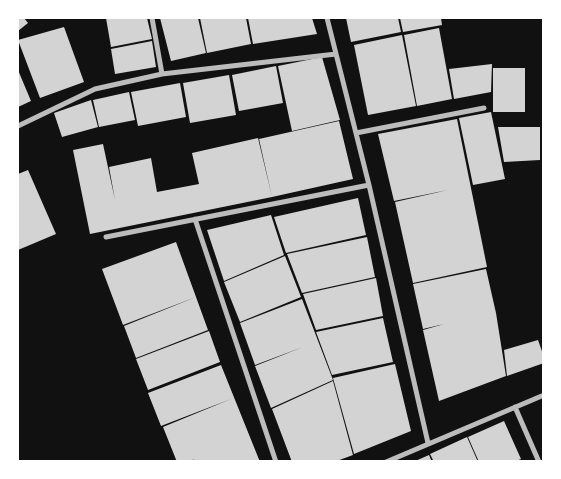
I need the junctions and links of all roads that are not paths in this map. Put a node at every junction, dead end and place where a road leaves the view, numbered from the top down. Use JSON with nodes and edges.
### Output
{"nodes":[{"id":1,"x":152,"y":18,"type":"edge"},
{"id":2,"x":328,"y":18,"type":"edge"},
{"id":3,"x":336,"y":54,"type":"junction"},
{"id":4,"x":162,"y":74,"type":"junction"},
{"id":5,"x":484,"y":108,"type":"dead end"},
{"id":6,"x":18,"y":126,"type":"edge"},
{"id":7,"x":356,"y":133,"type":"junction"},
{"id":8,"x":369,"y":185,"type":"junction"},
{"id":9,"x":194,"y":219,"type":"junction"},
{"id":10,"x":106,"y":237,"type":"dead end"},
{"id":11,"x":544,"y":395,"type":"edge"},
{"id":12,"x":515,"y":407,"type":"junction"},
{"id":13,"x":428,"y":443,"type":"junction"},
{"id":14,"x":276,"y":462,"type":"edge"},
{"id":15,"x":386,"y":462,"type":"edge"},
{"id":16,"x":540,"y":462,"type":"edge"}],
"edges":[{"from":1,"to":4,"type":"street"},
{"from":2,"to":3,"type":"street"},
{"from":3,"to":4,"type":"street"},
{"from":3,"to":7,"type":"street"},
{"from":4,"to":6,"type":"street"},
{"from":5,"to":7,"type":"street"},
{"from":7,"to":8,"type":"street"},
{"from":8,"to":9,"type":"street"},
{"from":8,"to":13,"type":"street"},
{"from":9,"to":10,"type":"street"},
{"from":9,"to":14,"type":"street"},
{"from":11,"to":12,"type":"street"},
{"from":12,"to":13,"type":"street"},
{"from":12,"to":16,"type":"street"},
{"from":13,"to":15,"type":"street"}]}
